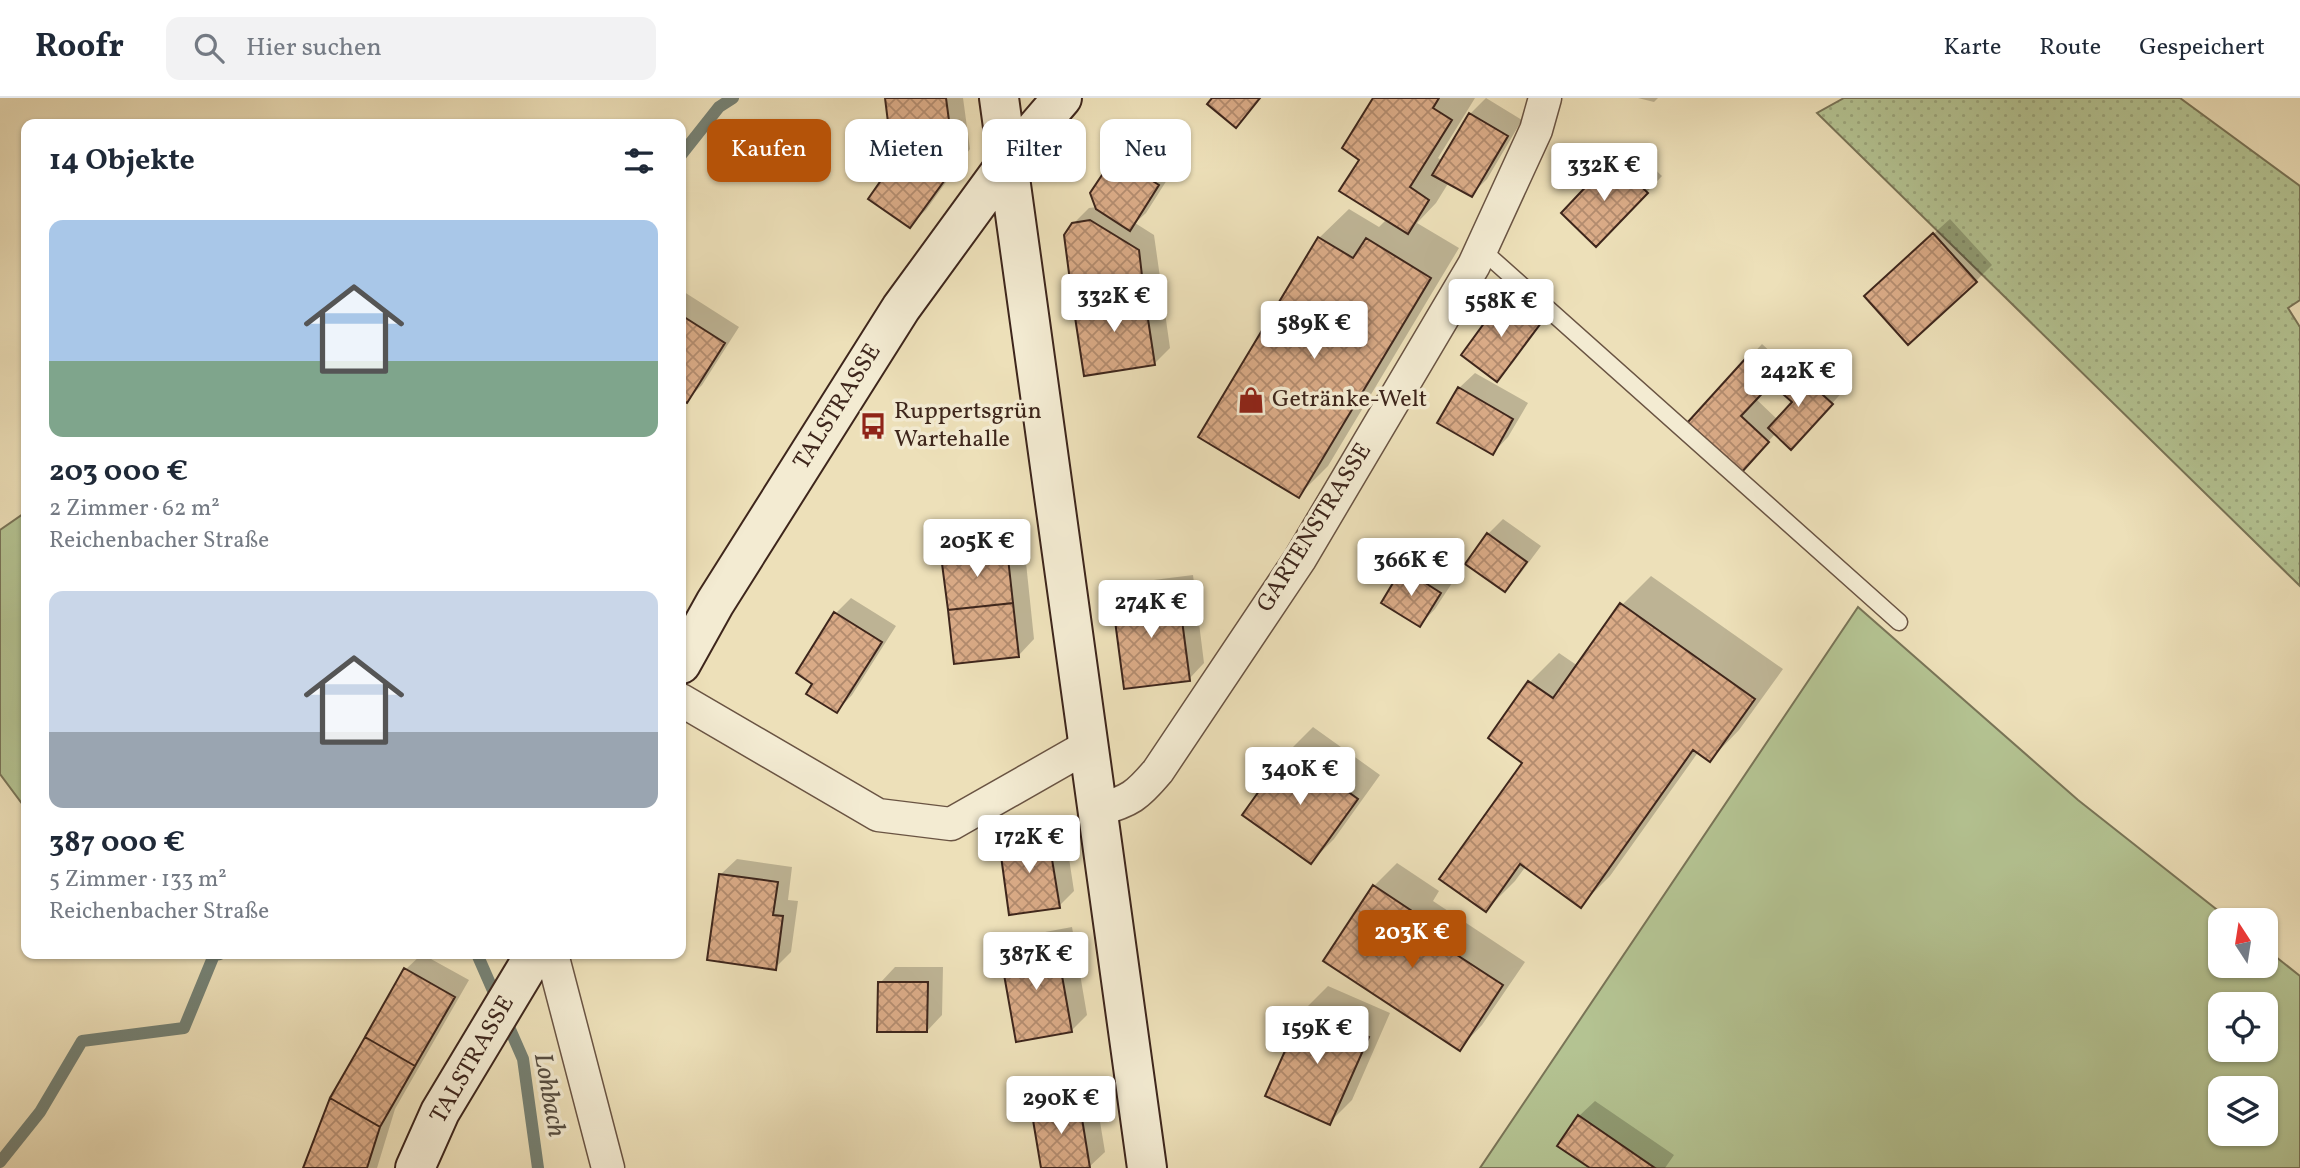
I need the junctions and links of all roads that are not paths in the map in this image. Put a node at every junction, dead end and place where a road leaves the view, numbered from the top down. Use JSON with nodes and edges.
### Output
{"nodes":[{"id":1,"x":999,"y":98,"type":"edge"},
{"id":2,"x":1062,"y":98,"type":"edge"},
{"id":3,"x":1545,"y":98,"type":"edge"},
{"id":4,"x":1002,"y":119,"type":"edge"},
{"id":5,"x":1044,"y":119,"type":"edge"},
{"id":6,"x":993,"y":182,"type":"edge"},
{"id":7,"x":1012,"y":182,"type":"edge"},
{"id":8,"x":1482,"y":250,"type":"junction"},
{"id":9,"x":1899,"y":622,"type":"dead end"},
{"id":10,"x":686,"y":655,"type":"edge"},
{"id":11,"x":686,"y":702,"type":"edge"},
{"id":12,"x":1088,"y":746,"type":"junction"},
{"id":13,"x":1098,"y":810,"type":"junction"},
{"id":14,"x":532,"y":959,"type":"edge"},
{"id":15,"x":553,"y":959,"type":"edge"},
{"id":16,"x":415,"y":1168,"type":"edge"},
{"id":17,"x":608,"y":1168,"type":"edge"},
{"id":18,"x":1147,"y":1168,"type":"edge"}],
"edges":[{"from":1,"to":4,"type":"street"},
{"from":2,"to":5,"type":"street","name":"TALSTRASSE"},
{"from":3,"to":8,"type":"street","name":"GARTENSTRASSE"},
{"from":6,"to":10,"type":"street","name":"TALSTRASSE"},
{"from":7,"to":12,"type":"street"},
{"from":8,"to":9,"type":"lane"},
{"from":8,"to":13,"type":"street","name":"GARTENSTRASSE"},
{"from":11,"to":12,"type":"street"},
{"from":12,"to":13,"type":"street"},
{"from":13,"to":18,"type":"street"},
{"from":14,"to":16,"type":"street","name":"TALSTRASSE"},
{"from":15,"to":17,"type":"street"}]}
